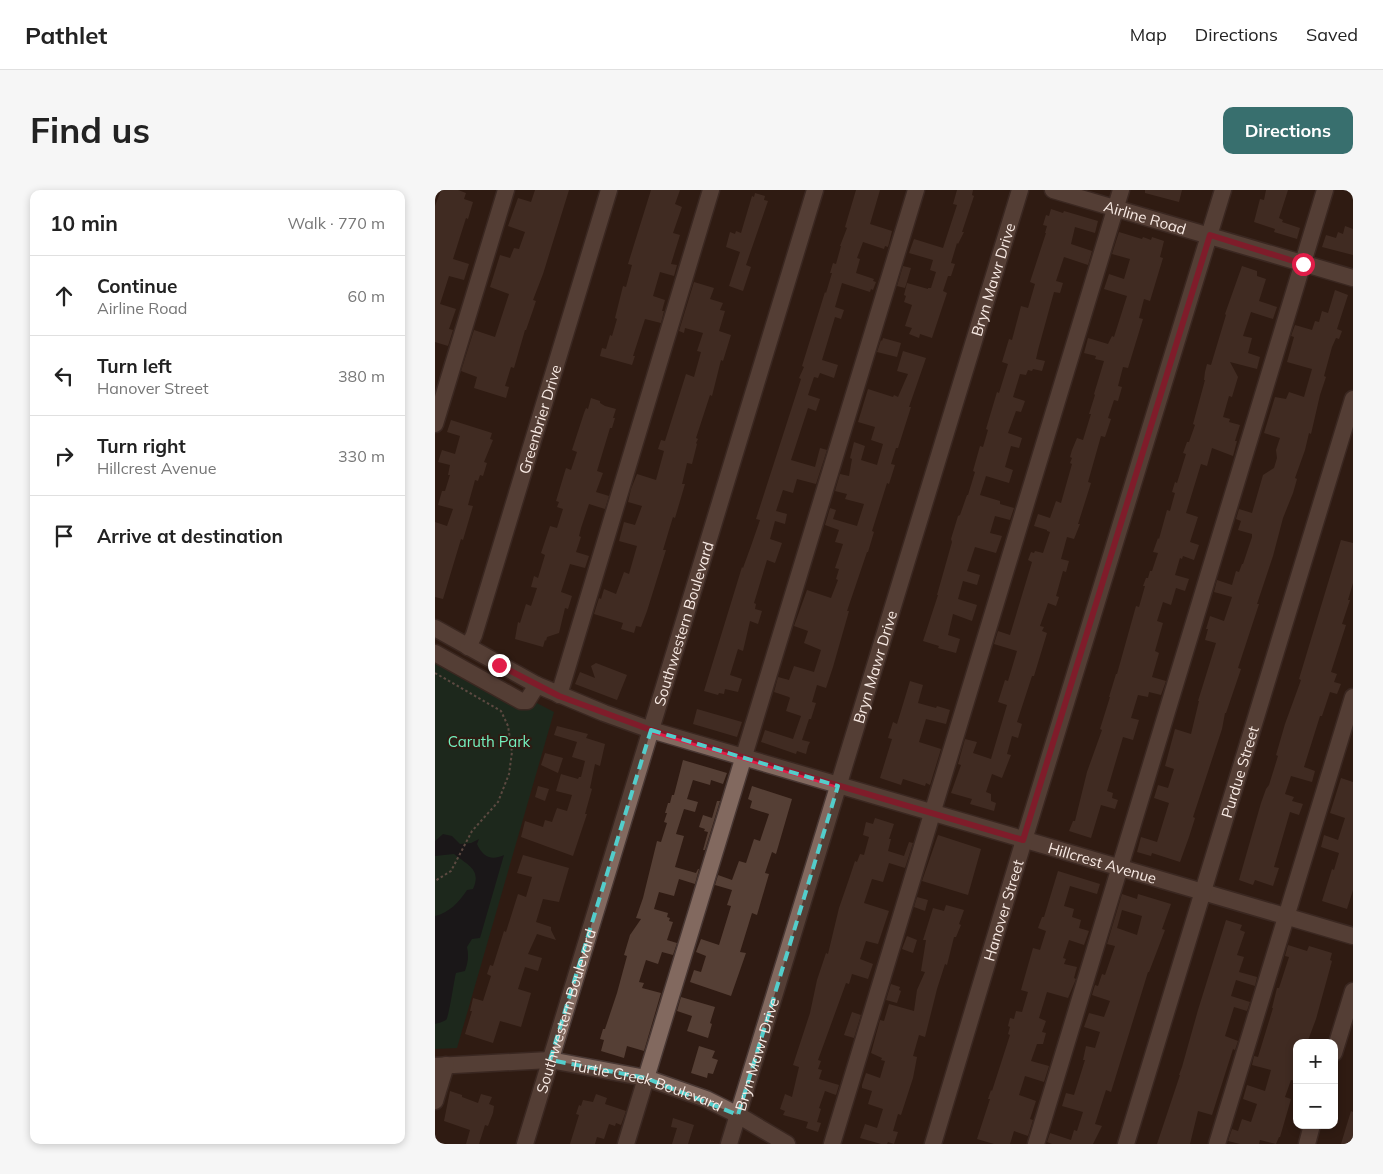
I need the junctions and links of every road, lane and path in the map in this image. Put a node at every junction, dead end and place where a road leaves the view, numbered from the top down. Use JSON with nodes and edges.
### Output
{"nodes":[{"id":1,"x":506,"y":190,"type":"edge"},
{"id":2,"x":609,"y":190,"type":"edge"},
{"id":3,"x":711,"y":190,"type":"edge"},
{"id":4,"x":815,"y":190,"type":"edge"},
{"id":5,"x":916,"y":190,"type":"edge"},
{"id":6,"x":1020,"y":190,"type":"edge"},
{"id":7,"x":1053,"y":190,"type":"edge"},
{"id":8,"x":1121,"y":190,"type":"edge"},
{"id":9,"x":1223,"y":190,"type":"edge"},
{"id":10,"x":1325,"y":190,"type":"edge"},
{"id":11,"x":1116,"y":208,"type":"junction"},
{"id":12,"x":1210,"y":235,"type":"junction"},
{"id":13,"x":1303,"y":264,"type":"junction"},
{"id":14,"x":1353,"y":278,"type":"edge"},
{"id":15,"x":1353,"y":399,"type":"edge"},
{"id":16,"x":435,"y":424,"type":"edge"},
{"id":17,"x":435,"y":628,"type":"edge"},
{"id":18,"x":469,"y":647,"type":"junction"},
{"id":19,"x":435,"y":654,"type":"edge"},
{"id":20,"x":435,"y":673,"type":"edge"},
{"id":21,"x":537,"y":685,"type":"junction"},
{"id":22,"x":559,"y":696,"type":"junction"},
{"id":23,"x":1353,"y":697,"type":"edge"},
{"id":24,"x":651,"y":730,"type":"junction"},
{"id":25,"x":742,"y":758,"type":"junction"},
{"id":26,"x":838,"y":786,"type":"junction"},
{"id":27,"x":933,"y":812,"type":"junction"},
{"id":28,"x":1023,"y":840,"type":"junction"},
{"id":29,"x":1120,"y":868,"type":"junction"},
{"id":30,"x":435,"y":881,"type":"edge"},
{"id":31,"x":1202,"y":892,"type":"junction"},
{"id":32,"x":1287,"y":917,"type":"junction"},
{"id":33,"x":1353,"y":936,"type":"edge"},
{"id":34,"x":1353,"y":991,"type":"edge"},
{"id":35,"x":1338,"y":1040,"type":"edge"},
{"id":36,"x":550,"y":1060,"type":"junction"},
{"id":37,"x":441,"y":1066,"type":"edge"},
{"id":38,"x":646,"y":1078,"type":"junction"},
{"id":39,"x":435,"y":1101,"type":"edge"},
{"id":40,"x":738,"y":1115,"type":"junction"},
{"id":41,"x":1312,"y":1129,"type":"edge"},
{"id":42,"x":525,"y":1144,"type":"edge"},
{"id":43,"x":626,"y":1144,"type":"edge"},
{"id":44,"x":729,"y":1144,"type":"edge"},
{"id":45,"x":787,"y":1144,"type":"edge"},
{"id":46,"x":832,"y":1144,"type":"edge"},
{"id":47,"x":933,"y":1144,"type":"edge"},
{"id":48,"x":1036,"y":1144,"type":"edge"},
{"id":49,"x":1126,"y":1144,"type":"edge"},
{"id":50,"x":1217,"y":1144,"type":"edge"},
{"id":51,"x":1307,"y":1144,"type":"edge"}],
"edges":[{"from":1,"to":16,"type":"street"},
{"from":2,"to":18,"type":"street","name":"Greenbrier Drive"},
{"from":3,"to":22,"type":"street"},
{"from":4,"to":24,"type":"street","name":"Southwestern Boulevard"},
{"from":5,"to":25,"type":"street"},
{"from":6,"to":26,"type":"street","name":"Bryn Mawr Drive"},
{"from":7,"to":11,"type":"street","name":"Airline Road"},
{"from":8,"to":11,"type":"street"},
{"from":9,"to":12,"type":"street","name":"Hanover Street"},
{"from":10,"to":13,"type":"street"},
{"from":11,"to":12,"type":"street","name":"Airline Road"},
{"from":11,"to":27,"type":"street"},
{"from":12,"to":13,"type":"street","name":"Airline Road"},
{"from":12,"to":28,"type":"street","name":"Hanover Street"},
{"from":13,"to":14,"type":"street","name":"Airline Road"},
{"from":13,"to":29,"type":"street"},
{"from":15,"to":31,"type":"street","name":"Purdue Street"},
{"from":17,"to":18,"type":"street","name":"Hillcrest Avenue"},
{"from":18,"to":21,"type":"street","name":"Hillcrest Avenue"},
{"from":19,"to":21,"type":"street"},
{"from":20,"to":30,"type":"path"},
{"from":21,"to":22,"type":"street","name":"Hillcrest Avenue"},
{"from":22,"to":24,"type":"street","name":"Hillcrest Avenue"},
{"from":23,"to":32,"type":"street"},
{"from":24,"to":25,"type":"street","name":"Hillcrest Avenue"},
{"from":24,"to":36,"type":"street","name":"Southwestern Boulevard"},
{"from":25,"to":26,"type":"street","name":"Hillcrest Avenue"},
{"from":25,"to":38,"type":"street"},
{"from":26,"to":27,"type":"street","name":"Hillcrest Avenue"},
{"from":26,"to":40,"type":"street","name":"Bryn Mawr Drive"},
{"from":27,"to":28,"type":"street","name":"Hillcrest Avenue"},
{"from":27,"to":46,"type":"street"},
{"from":28,"to":29,"type":"street","name":"Hillcrest Avenue"},
{"from":28,"to":47,"type":"street","name":"Hanover Street"},
{"from":29,"to":31,"type":"street","name":"Hillcrest Avenue"},
{"from":29,"to":48,"type":"street"},
{"from":31,"to":32,"type":"street","name":"Hillcrest Avenue"},
{"from":31,"to":49,"type":"street","name":"Purdue Street"},
{"from":32,"to":33,"type":"street","name":"Hillcrest Avenue"},
{"from":32,"to":50,"type":"street"},
{"from":34,"to":35,"type":"street"},
{"from":36,"to":37,"type":"street","name":"Turtle Creek Boulevard"},
{"from":36,"to":38,"type":"street","name":"Turtle Creek Boulevard"},
{"from":36,"to":42,"type":"street","name":"Southwestern Boulevard"},
{"from":37,"to":39,"type":"street"},
{"from":38,"to":40,"type":"street","name":"Turtle Creek Boulevard"},
{"from":38,"to":43,"type":"street"},
{"from":40,"to":44,"type":"street","name":"Bryn Mawr Drive"},
{"from":40,"to":45,"type":"street","name":"Turtle Creek Boulevard"},
{"from":41,"to":51,"type":"street"}]}
